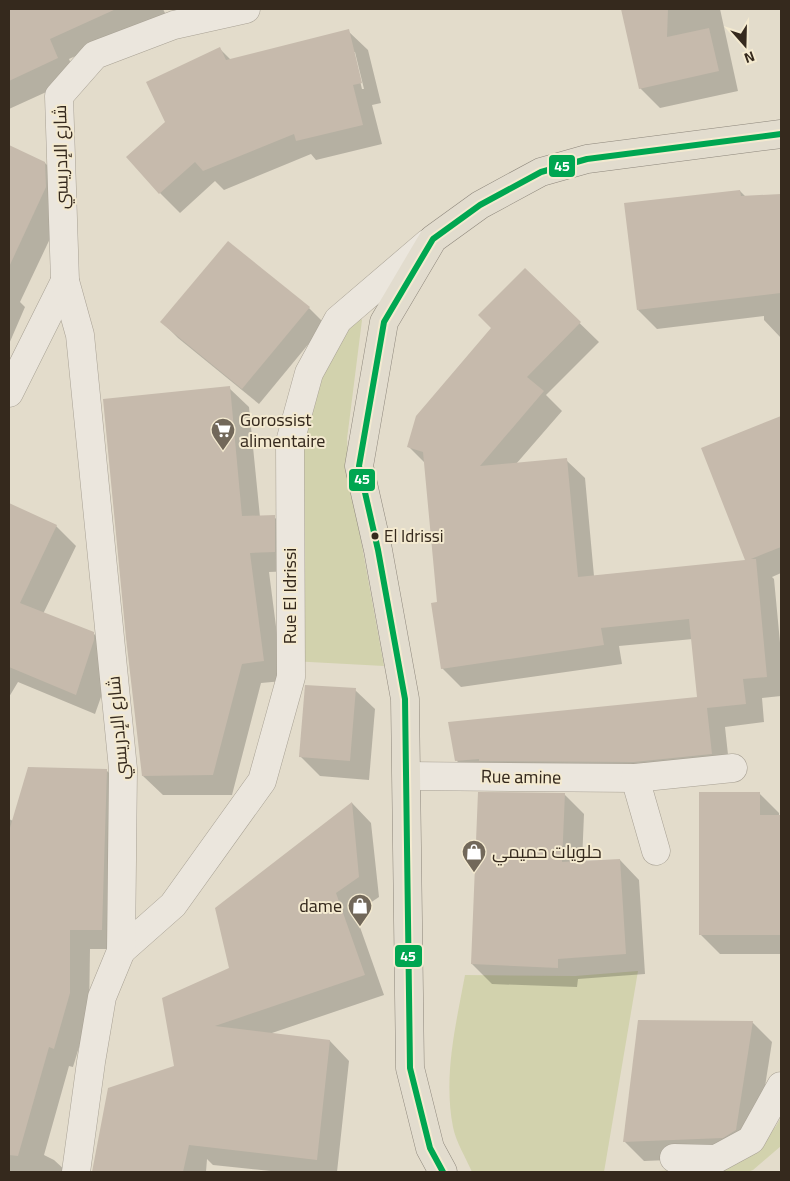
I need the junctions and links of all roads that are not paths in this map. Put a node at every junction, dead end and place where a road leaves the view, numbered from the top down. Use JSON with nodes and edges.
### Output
{"nodes":[{"id":1,"x":246,"y":9,"type":"edge"},
{"id":2,"x":781,"y":134,"type":"edge"},
{"id":3,"x":433,"y":239,"type":"junction"},
{"id":4,"x":65,"y":281,"type":"junction"},
{"id":5,"x":9,"y":393,"type":"edge"},
{"id":6,"x":733,"y":768,"type":"dead end"},
{"id":7,"x":407,"y":776,"type":"junction"},
{"id":8,"x":635,"y":778,"type":"junction"},
{"id":9,"x":656,"y":851,"type":"dead end"},
{"id":10,"x":121,"y":951,"type":"junction"},
{"id":11,"x":781,"y":1086,"type":"edge"},
{"id":12,"x":674,"y":1158,"type":"dead end"},
{"id":13,"x":76,"y":1172,"type":"edge"},
{"id":14,"x":444,"y":1172,"type":"edge"}],
"edges":[{"from":1,"to":4,"type":"street","name":"شارع الإدريسي"},
{"from":2,"to":3,"type":"main road"},
{"from":3,"to":7,"type":"main road"},
{"from":3,"to":10,"type":"street","name":"Rue El Idrissi"},
{"from":4,"to":5,"type":"street","name":"شارع الإدريسي"},
{"from":4,"to":10,"type":"street","name":"شارع الإدريسي"},
{"from":6,"to":8,"type":"street","name":"Rue amine"},
{"from":7,"to":8,"type":"street","name":"Rue amine"},
{"from":7,"to":14,"type":"main road"},
{"from":8,"to":9,"type":"street"},
{"from":10,"to":13,"type":"street","name":"شارع الإدريسي"},
{"from":11,"to":12,"type":"street"}]}
